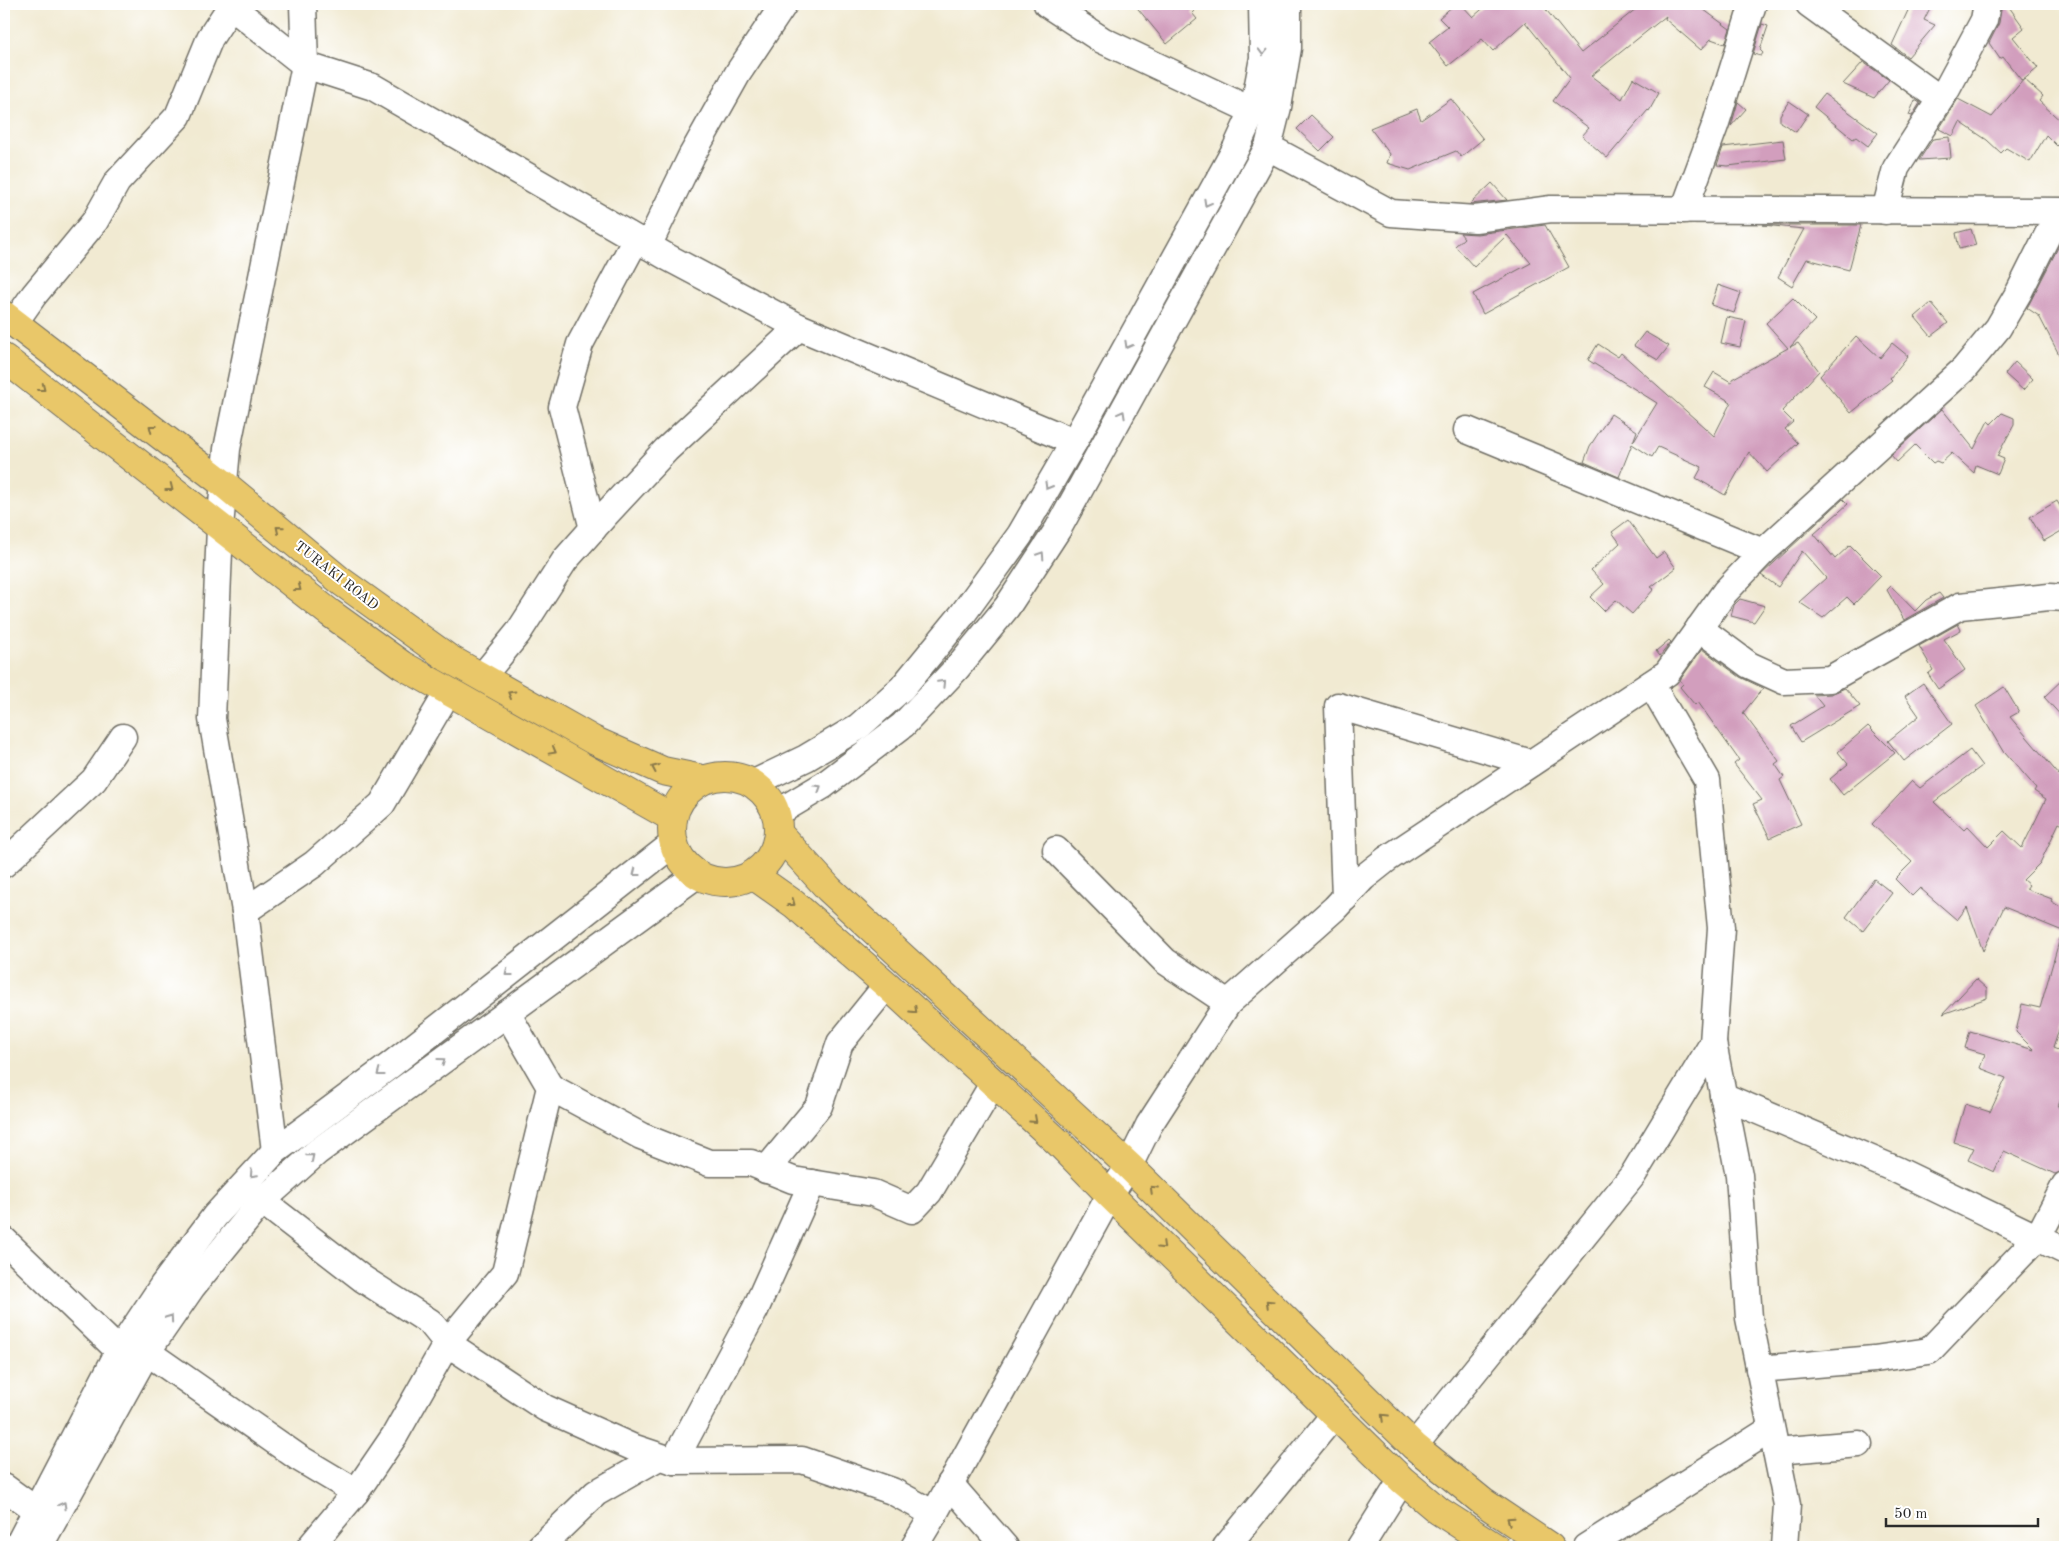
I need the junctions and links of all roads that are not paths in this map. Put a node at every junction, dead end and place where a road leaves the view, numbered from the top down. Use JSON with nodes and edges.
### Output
{"nodes":[{"id":1,"x":231,"y":4,"type":"edge"},
{"id":2,"x":303,"y":4,"type":"edge"},
{"id":3,"x":784,"y":4,"type":"edge"},
{"id":4,"x":1047,"y":4,"type":"edge"},
{"id":5,"x":1262,"y":4,"type":"edge"},
{"id":6,"x":1288,"y":4,"type":"edge"},
{"id":7,"x":1753,"y":4,"type":"edge"},
{"id":8,"x":1809,"y":4,"type":"edge"},
{"id":9,"x":1987,"y":4,"type":"edge"},
{"id":10,"x":305,"y":65,"type":"junction"},
{"id":11,"x":1940,"y":98,"type":"junction"},
{"id":12,"x":1252,"y":111,"type":"junction"},
{"id":13,"x":1268,"y":147,"type":"junction"},
{"id":14,"x":1684,"y":210,"type":"junction"},
{"id":15,"x":1885,"y":211,"type":"junction"},
{"id":16,"x":2063,"y":215,"type":"edge"},
{"id":17,"x":642,"y":243,"type":"junction"},
{"id":18,"x":10,"y":319,"type":"edge"},
{"id":19,"x":798,"y":327,"type":"junction"},
{"id":20,"x":4,"y":358,"type":"edge"},
{"id":21,"x":1467,"y":430,"type":"dead end"},
{"id":22,"x":1074,"y":442,"type":"junction"},
{"id":23,"x":224,"y":484,"type":"junction"},
{"id":24,"x":220,"y":527,"type":"junction"},
{"id":25,"x":593,"y":529,"type":"junction"},
{"id":26,"x":1762,"y":552,"type":"junction"},
{"id":27,"x":2065,"y":598,"type":"edge"},
{"id":28,"x":1699,"y":628,"type":"junction"},
{"id":29,"x":482,"y":677,"type":"junction"},
{"id":30,"x":1651,"y":684,"type":"junction"},
{"id":31,"x":448,"y":692,"type":"junction"},
{"id":32,"x":123,"y":737,"type":"dead end"},
{"id":33,"x":1531,"y":763,"type":"junction"},
{"id":34,"x":702,"y":779,"type":"junction"},
{"id":35,"x":754,"y":783,"type":"junction"},
{"id":36,"x":778,"y":824,"type":"junction"},
{"id":37,"x":674,"y":830,"type":"junction"},
{"id":38,"x":1056,"y":850,"type":"dead end"},
{"id":39,"x":4,"y":864,"type":"edge"},
{"id":40,"x":698,"y":874,"type":"junction"},
{"id":41,"x":752,"y":874,"type":"junction"},
{"id":42,"x":1345,"y":898,"type":"junction"},
{"id":43,"x":245,"y":911,"type":"junction"},
{"id":44,"x":887,"y":985,"type":"junction"},
{"id":45,"x":1228,"y":1003,"type":"junction"},
{"id":46,"x":507,"y":1014,"type":"junction"},
{"id":47,"x":1713,"y":1043,"type":"junction"},
{"id":48,"x":993,"y":1084,"type":"junction"},
{"id":49,"x":550,"y":1087,"type":"junction"},
{"id":50,"x":1723,"y":1096,"type":"junction"},
{"id":51,"x":275,"y":1151,"type":"junction"},
{"id":52,"x":1129,"y":1166,"type":"junction"},
{"id":53,"x":766,"y":1170,"type":"junction"},
{"id":54,"x":812,"y":1183,"type":"junction"},
{"id":55,"x":2065,"y":1185,"type":"edge"},
{"id":56,"x":1110,"y":1195,"type":"junction"},
{"id":57,"x":262,"y":1201,"type":"junction"},
{"id":58,"x":2038,"y":1237,"type":"junction"},
{"id":59,"x":4,"y":1240,"type":"edge"},
{"id":60,"x":2065,"y":1251,"type":"edge"},
{"id":61,"x":447,"y":1343,"type":"junction"},
{"id":62,"x":119,"y":1351,"type":"junction"},
{"id":63,"x":146,"y":1352,"type":"junction"},
{"id":64,"x":1760,"y":1369,"type":"junction"},
{"id":65,"x":1334,"y":1415,"type":"junction"},
{"id":66,"x":1774,"y":1440,"type":"junction"},
{"id":67,"x":1858,"y":1444,"type":"dead end"},
{"id":68,"x":1414,"y":1446,"type":"junction"},
{"id":69,"x":666,"y":1459,"type":"junction"},
{"id":70,"x":1402,"y":1480,"type":"junction"},
{"id":71,"x":950,"y":1484,"type":"junction"},
{"id":72,"x":4,"y":1487,"type":"edge"},
{"id":73,"x":356,"y":1492,"type":"junction"},
{"id":74,"x":37,"y":1511,"type":"junction"},
{"id":75,"x":934,"y":1514,"type":"junction"},
{"id":76,"x":17,"y":1547,"type":"edge"},
{"id":77,"x":39,"y":1547,"type":"edge"},
{"id":78,"x":310,"y":1547,"type":"edge"},
{"id":79,"x":540,"y":1547,"type":"edge"},
{"id":80,"x":914,"y":1547,"type":"edge"},
{"id":81,"x":1005,"y":1547,"type":"edge"},
{"id":82,"x":1226,"y":1547,"type":"edge"},
{"id":83,"x":1360,"y":1547,"type":"edge"},
{"id":84,"x":1494,"y":1547,"type":"edge"},
{"id":85,"x":1550,"y":1547,"type":"edge"},
{"id":86,"x":1586,"y":1547,"type":"edge"},
{"id":87,"x":1784,"y":1547,"type":"edge"}],
"edges":[{"from":1,"to":10,"type":"street"},
{"from":1,"to":18,"type":"street"},
{"from":2,"to":10,"type":"street"},
{"from":3,"to":17,"type":"street"},
{"from":4,"to":12,"type":"street"},
{"from":5,"to":12,"type":"street","one_way":true},
{"from":6,"to":13,"type":"street"},
{"from":7,"to":14,"type":"street"},
{"from":8,"to":11,"type":"street"},
{"from":9,"to":11,"type":"street"},
{"from":10,"to":17,"type":"street"},
{"from":10,"to":23,"type":"street"},
{"from":11,"to":15,"type":"street"},
{"from":12,"to":22,"type":"street","one_way":true},
{"from":13,"to":14,"type":"street"},
{"from":36,"to":13,"type":"street","one_way":true},
{"from":14,"to":15,"type":"street"},
{"from":15,"to":16,"type":"street"},
{"from":16,"to":26,"type":"street"},
{"from":17,"to":19,"type":"street"},
{"from":17,"to":25,"type":"street"},
{"from":23,"to":18,"type":"main road","name":"TURAKI ROAD","one_way":true},
{"from":19,"to":22,"type":"street"},
{"from":19,"to":25,"type":"street"},
{"from":20,"to":24,"type":"main road","one_way":true},
{"from":21,"to":26,"type":"street"},
{"from":22,"to":35,"type":"street","one_way":true},
{"from":23,"to":24,"type":"street"},
{"from":29,"to":23,"type":"main road","name":"TURAKI ROAD","one_way":true},
{"from":24,"to":31,"type":"main road","one_way":true},
{"from":24,"to":43,"type":"street"},
{"from":25,"to":29,"type":"street"},
{"from":26,"to":28,"type":"street"},
{"from":27,"to":28,"type":"street"},
{"from":28,"to":30,"type":"street"},
{"from":34,"to":29,"type":"main road","name":"TURAKI ROAD","one_way":true},
{"from":30,"to":33,"type":"street"},
{"from":30,"to":47,"type":"street"},
{"from":31,"to":37,"type":"main road","one_way":true},
{"from":31,"to":43,"type":"street"},
{"from":32,"to":39,"type":"street"},
{"from":33,"to":42,"type":"street"},
{"from":33,"to":42,"type":"street"},
{"from":34,"to":35,"type":"main road"},
{"from":34,"to":37,"type":"main road"},
{"from":35,"to":36,"type":"main road"},
{"from":36,"to":41,"type":"main road"},
{"from":36,"to":52,"type":"main road"},
{"from":37,"to":40,"type":"main road"},
{"from":37,"to":51,"type":"street","one_way":true},
{"from":38,"to":45,"type":"street"},
{"from":40,"to":41,"type":"main road"},
{"from":40,"to":46,"type":"street"},
{"from":41,"to":44,"type":"main road","one_way":true},
{"from":42,"to":45,"type":"street"},
{"from":43,"to":51,"type":"street"},
{"from":44,"to":48,"type":"main road","one_way":true},
{"from":44,"to":53,"type":"street"},
{"from":45,"to":52,"type":"street"},
{"from":46,"to":49,"type":"street"},
{"from":57,"to":46,"type":"street","one_way":true},
{"from":47,"to":50,"type":"street"},
{"from":47,"to":68,"type":"street"},
{"from":48,"to":54,"type":"street"},
{"from":48,"to":56,"type":"main road","one_way":true},
{"from":49,"to":53,"type":"street"},
{"from":49,"to":61,"type":"street"},
{"from":50,"to":58,"type":"street"},
{"from":50,"to":64,"type":"street"},
{"from":51,"to":62,"type":"street","one_way":true},
{"from":52,"to":56,"type":"street"},
{"from":68,"to":52,"type":"main road","one_way":true},
{"from":53,"to":54,"type":"street"},
{"from":54,"to":69,"type":"street"},
{"from":55,"to":58,"type":"street"},
{"from":56,"to":65,"type":"main road","one_way":true},
{"from":56,"to":71,"type":"street"},
{"from":57,"to":61,"type":"street"},
{"from":63,"to":57,"type":"street","one_way":true},
{"from":58,"to":60,"type":"street"},
{"from":58,"to":64,"type":"street"},
{"from":59,"to":62,"type":"street"},
{"from":61,"to":69,"type":"street"},
{"from":61,"to":73,"type":"street"},
{"from":62,"to":74,"type":"street"},
{"from":63,"to":73,"type":"street"},
{"from":77,"to":63,"type":"street","one_way":true},
{"from":64,"to":66,"type":"street"},
{"from":65,"to":70,"type":"main road"},
{"from":65,"to":82,"type":"street"},
{"from":66,"to":67,"type":"street"},
{"from":66,"to":86,"type":"street"},
{"from":66,"to":87,"type":"street"},
{"from":85,"to":68,"type":"main road","one_way":true},
{"from":69,"to":75,"type":"street"},
{"from":69,"to":79,"type":"street"},
{"from":70,"to":83,"type":"street"},
{"from":70,"to":84,"type":"main road"},
{"from":71,"to":75,"type":"street"},
{"from":71,"to":81,"type":"street"},
{"from":72,"to":74,"type":"street"},
{"from":73,"to":78,"type":"street"},
{"from":74,"to":76,"type":"street"},
{"from":75,"to":80,"type":"street"}]}
